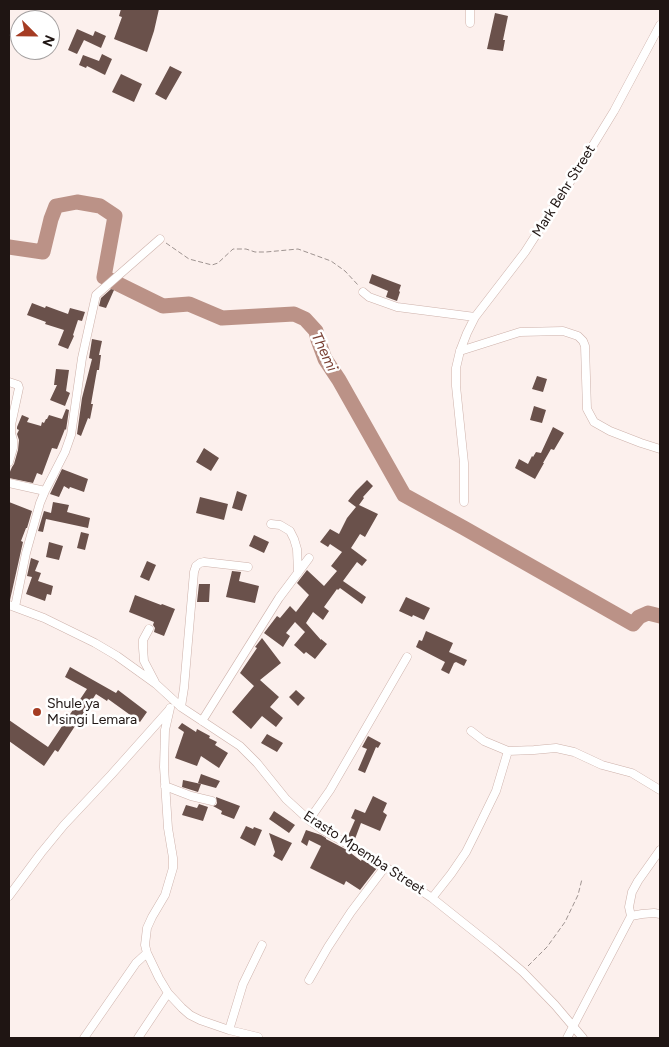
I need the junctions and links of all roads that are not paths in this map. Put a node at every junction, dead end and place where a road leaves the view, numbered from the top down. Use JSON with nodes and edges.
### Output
{"nodes":[{"id":1,"x":470,"y":9,"type":"edge"},
{"id":2,"x":470,"y":23,"type":"dead end"},
{"id":3,"x":660,"y":25,"type":"edge"},
{"id":4,"x":160,"y":239,"type":"road end"},
{"id":5,"x":363,"y":292,"type":"road end"},
{"id":6,"x":475,"y":317,"type":"junction"},
{"id":7,"x":460,"y":351,"type":"junction"},
{"id":8,"x":9,"y":382,"type":"edge"},
{"id":9,"x":660,"y":448,"type":"edge"},
{"id":10,"x":9,"y":462,"type":"edge"},
{"id":11,"x":9,"y":483,"type":"edge"},
{"id":12,"x":45,"y":491,"type":"junction"},
{"id":13,"x":464,"y":502,"type":"dead end"},
{"id":14,"x":271,"y":524,"type":"dead end"},
{"id":15,"x":309,"y":558,"type":"dead end"},
{"id":16,"x":248,"y":567,"type":"dead end"},
{"id":17,"x":298,"y":573,"type":"junction"},
{"id":18,"x":12,"y":606,"type":"edge"},
{"id":19,"x":149,"y":629,"type":"dead end"},
{"id":20,"x":407,"y":657,"type":"dead end"},
{"id":21,"x":156,"y":684,"type":"junction"},
{"id":22,"x":175,"y":705,"type":"junction"},
{"id":23,"x":202,"y":721,"type":"junction"},
{"id":24,"x":471,"y":731,"type":"dead end"},
{"id":25,"x":508,"y":751,"type":"junction"},
{"id":26,"x":165,"y":786,"type":"junction"},
{"id":27,"x":660,"y":790,"type":"edge"},
{"id":28,"x":212,"y":801,"type":"dead end"},
{"id":29,"x":309,"y":820,"type":"junction"},
{"id":30,"x":660,"y":850,"type":"edge"},
{"id":31,"x":385,"y":867,"type":"junction"},
{"id":32,"x":9,"y":896,"type":"edge"},
{"id":33,"x":432,"y":898,"type":"junction"},
{"id":34,"x":660,"y":914,"type":"edge"},
{"id":35,"x":631,"y":916,"type":"junction"},
{"id":36,"x":262,"y":945,"type":"dead end"},
{"id":37,"x":147,"y":953,"type":"junction"},
{"id":38,"x":309,"y":980,"type":"dead end"},
{"id":39,"x":168,"y":993,"type":"junction"},
{"id":40,"x":573,"y":1027,"type":"junction"},
{"id":41,"x":229,"y":1030,"type":"junction"},
{"id":42,"x":258,"y":1037,"type":"edge"},
{"id":43,"x":84,"y":1038,"type":"edge"},
{"id":44,"x":138,"y":1038,"type":"edge"},
{"id":45,"x":567,"y":1038,"type":"edge"},
{"id":46,"x":583,"y":1038,"type":"edge"}],
"edges":[{"from":1,"to":2,"type":"street"},
{"from":3,"to":6,"type":"street","name":"Mark Behr Street"},
{"from":4,"to":12,"type":"street"},
{"from":5,"to":6,"type":"street"},
{"from":6,"to":7,"type":"street","name":"Mark Behr Street"},
{"from":7,"to":9,"type":"street"},
{"from":7,"to":13,"type":"street","name":"Mark Behr Street"},
{"from":8,"to":10,"type":"street"},
{"from":11,"to":12,"type":"street"},
{"from":12,"to":18,"type":"street"},
{"from":14,"to":17,"type":"street"},
{"from":15,"to":17,"type":"street"},
{"from":16,"to":22,"type":"street"},
{"from":17,"to":23,"type":"street"},
{"from":18,"to":21,"type":"street","name":"Erasto Mpemba Street"},
{"from":19,"to":21,"type":"street"},
{"from":20,"to":29,"type":"street"},
{"from":21,"to":22,"type":"street","name":"Erasto Mpemba Street"},
{"from":22,"to":23,"type":"street","name":"Erasto Mpemba Street"},
{"from":22,"to":26,"type":"street"},
{"from":22,"to":32,"type":"street"},
{"from":23,"to":29,"type":"street","name":"Erasto Mpemba Street"},
{"from":24,"to":25,"type":"street"},
{"from":25,"to":27,"type":"street"},
{"from":25,"to":33,"type":"street"},
{"from":26,"to":28,"type":"street"},
{"from":26,"to":37,"type":"street"},
{"from":29,"to":31,"type":"street","name":"Erasto Mpemba Street"},
{"from":30,"to":35,"type":"street"},
{"from":31,"to":33,"type":"street","name":"Erasto Mpemba Street"},
{"from":31,"to":38,"type":"street"},
{"from":33,"to":40,"type":"street","name":"Erasto Mpemba Street"},
{"from":34,"to":35,"type":"street"},
{"from":35,"to":40,"type":"street"},
{"from":36,"to":41,"type":"street"},
{"from":37,"to":39,"type":"street"},
{"from":37,"to":43,"type":"street"},
{"from":39,"to":41,"type":"street"},
{"from":39,"to":44,"type":"street"},
{"from":40,"to":45,"type":"street"},
{"from":40,"to":46,"type":"street","name":"Erasto Mpemba Street"},
{"from":41,"to":42,"type":"street"}]}
